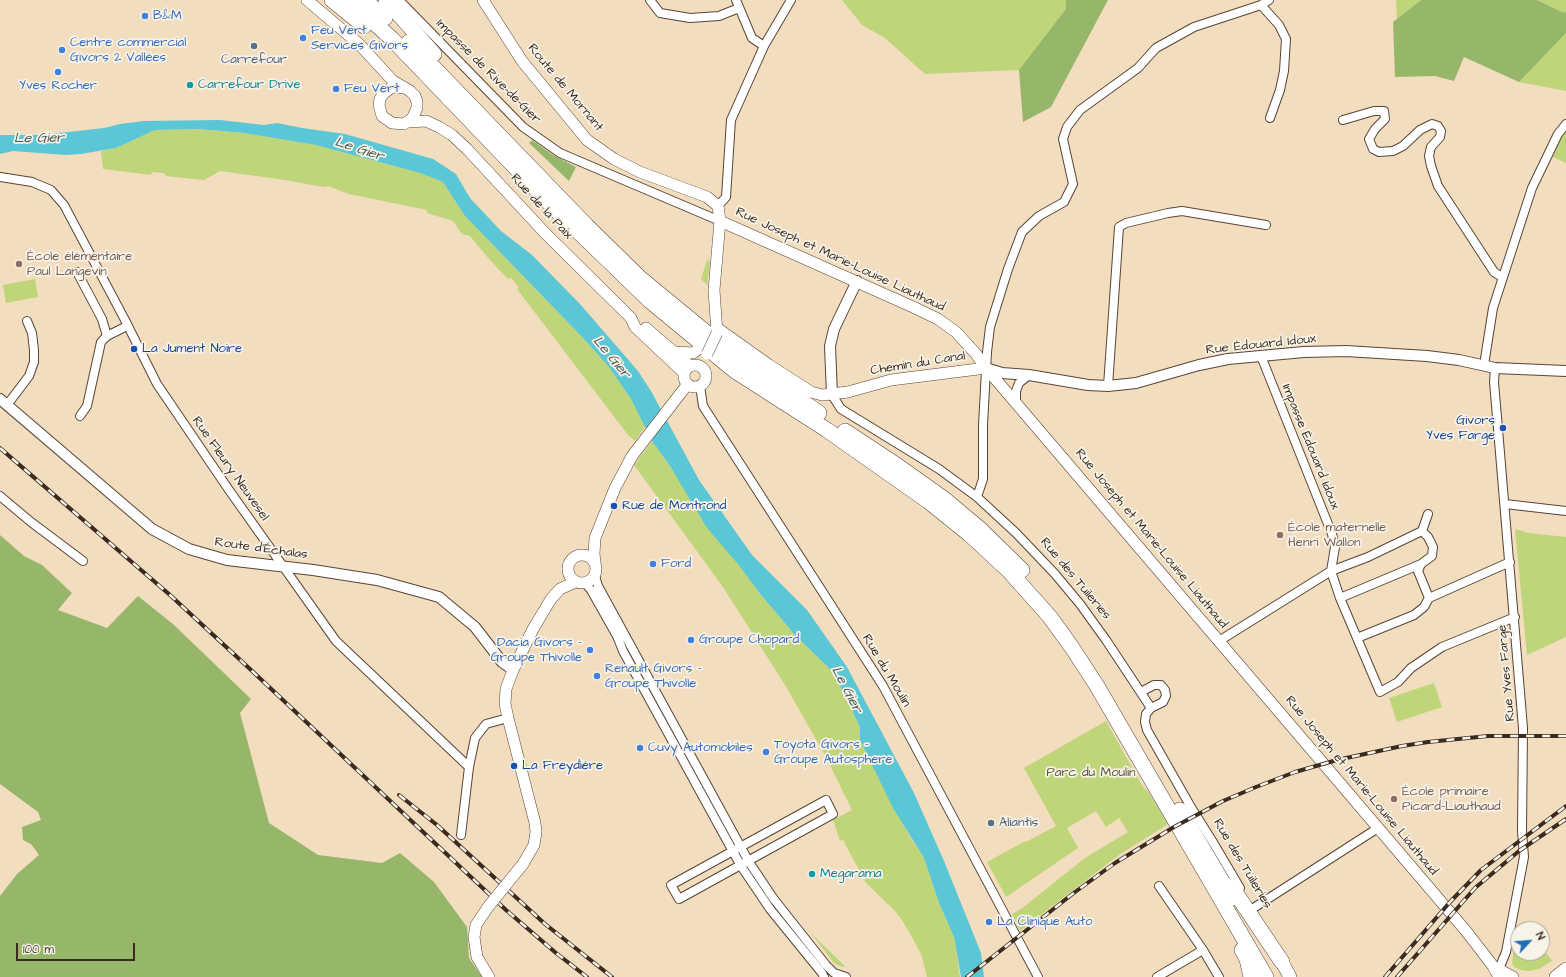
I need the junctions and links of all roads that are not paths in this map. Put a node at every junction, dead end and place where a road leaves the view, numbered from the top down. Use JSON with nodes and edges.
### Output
{"nodes":[{"id":1,"x":307,"y":0,"type":"edge"},
{"id":2,"x":332,"y":0,"type":"edge"},
{"id":3,"x":349,"y":0,"type":"edge"},
{"id":4,"x":365,"y":0,"type":"edge"},
{"id":5,"x":386,"y":0,"type":"edge"},
{"id":6,"x":399,"y":0,"type":"edge"},
{"id":7,"x":483,"y":0,"type":"edge"},
{"id":8,"x":650,"y":0,"type":"edge"},
{"id":9,"x":736,"y":0,"type":"edge"},
{"id":10,"x":791,"y":0,"type":"edge"},
{"id":11,"x":1269,"y":0,"type":"edge"},
{"id":12,"x":1261,"y":5,"type":"junction"},
{"id":13,"x":739,"y":8,"type":"junction"},
{"id":14,"x":764,"y":46,"type":"junction"},
{"id":15,"x":379,"y":68,"type":"junction"},
{"id":16,"x":405,"y":88,"type":"junction"},
{"id":17,"x":383,"y":94,"type":"junction"},
{"id":18,"x":446,"y":94,"type":"junction"},
{"id":19,"x":417,"y":108,"type":"junction"},
{"id":20,"x":482,"y":117,"type":"junction"},
{"id":21,"x":1270,"y":118,"type":"dead end"},
{"id":22,"x":1343,"y":120,"type":"dead end"},
{"id":23,"x":426,"y":121,"type":"junction"},
{"id":24,"x":408,"y":122,"type":"junction"},
{"id":25,"x":1566,"y":124,"type":"edge"},
{"id":26,"x":0,"y":177,"type":"edge"},
{"id":27,"x":718,"y":206,"type":"junction"},
{"id":28,"x":720,"y":221,"type":"junction"},
{"id":29,"x":1266,"y":225,"type":"dead end"},
{"id":30,"x":77,"y":272,"type":"dead end"},
{"id":31,"x":1502,"y":277,"type":"junction"},
{"id":32,"x":857,"y":281,"type":"junction"},
{"id":33,"x":631,"y":318,"type":"junction"},
{"id":34,"x":27,"y":321,"type":"dead end"},
{"id":35,"x":127,"y":326,"type":"junction"},
{"id":36,"x":716,"y":331,"type":"junction"},
{"id":37,"x":107,"y":336,"type":"junction"},
{"id":38,"x":674,"y":352,"type":"junction"},
{"id":39,"x":704,"y":353,"type":"junction"},
{"id":40,"x":1261,"y":356,"type":"junction"},
{"id":41,"x":1484,"y":365,"type":"junction"},
{"id":42,"x":986,"y":368,"type":"junction"},
{"id":43,"x":1495,"y":368,"type":"junction"},
{"id":44,"x":692,"y":369,"type":"junction"},
{"id":45,"x":1566,"y":371,"type":"edge"},
{"id":46,"x":1029,"y":375,"type":"junction"},
{"id":47,"x":687,"y":385,"type":"junction"},
{"id":48,"x":700,"y":386,"type":"junction"},
{"id":49,"x":1108,"y":386,"type":"junction"},
{"id":50,"x":832,"y":395,"type":"junction"},
{"id":51,"x":3,"y":402,"type":"edge"},
{"id":52,"x":1016,"y":402,"type":"junction"},
{"id":53,"x":80,"y":416,"type":"dead end"},
{"id":54,"x":0,"y":496,"type":"edge"},
{"id":55,"x":977,"y":497,"type":"junction"},
{"id":56,"x":1505,"y":504,"type":"junction"},
{"id":57,"x":1566,"y":511,"type":"edge"},
{"id":58,"x":1428,"y":514,"type":"dead end"},
{"id":59,"x":1422,"y":531,"type":"junction"},
{"id":60,"x":595,"y":538,"type":"junction"},
{"id":61,"x":578,"y":555,"type":"junction"},
{"id":62,"x":83,"y":561,"type":"dead end"},
{"id":63,"x":595,"y":562,"type":"junction"},
{"id":64,"x":1510,"y":562,"type":"junction"},
{"id":65,"x":1421,"y":564,"type":"junction"},
{"id":66,"x":283,"y":566,"type":"junction"},
{"id":67,"x":568,"y":570,"type":"junction"},
{"id":68,"x":1331,"y":571,"type":"junction"},
{"id":69,"x":595,"y":576,"type":"junction"},
{"id":70,"x":580,"y":582,"type":"junction"},
{"id":71,"x":1340,"y":598,"type":"junction"},
{"id":72,"x":1429,"y":598,"type":"junction"},
{"id":73,"x":551,"y":599,"type":"junction"},
{"id":74,"x":1515,"y":617,"type":"junction"},
{"id":75,"x":1357,"y":638,"type":"junction"},
{"id":76,"x":1219,"y":641,"type":"junction"},
{"id":77,"x":513,"y":670,"type":"junction"},
{"id":78,"x":1141,"y":692,"type":"junction"},
{"id":79,"x":1151,"y":708,"type":"junction"},
{"id":80,"x":508,"y":718,"type":"junction"},
{"id":81,"x":470,"y":767,"type":"junction"},
{"id":82,"x":1378,"y":828,"type":"junction"},
{"id":83,"x":461,"y":835,"type":"dead end"},
{"id":84,"x":1186,"y":840,"type":"junction"},
{"id":85,"x":736,"y":849,"type":"junction"},
{"id":86,"x":749,"y":862,"type":"junction"},
{"id":87,"x":741,"y":866,"type":"junction"},
{"id":88,"x":1215,"y":869,"type":"junction"},
{"id":89,"x":1159,"y":886,"type":"dead end"},
{"id":90,"x":1252,"y":909,"type":"junction"},
{"id":91,"x":1203,"y":950,"type":"junction"},
{"id":92,"x":1282,"y":962,"type":"junction"},
{"id":93,"x":1497,"y":971,"type":"edge"},
{"id":94,"x":489,"y":977,"type":"edge"},
{"id":95,"x":824,"y":977,"type":"edge"},
{"id":96,"x":846,"y":977,"type":"edge"},
{"id":97,"x":1038,"y":977,"type":"edge"},
{"id":98,"x":1157,"y":977,"type":"edge"},
{"id":99,"x":1219,"y":977,"type":"edge"},
{"id":100,"x":1251,"y":977,"type":"edge"},
{"id":101,"x":1266,"y":977,"type":"edge"},
{"id":102,"x":1277,"y":977,"type":"edge"},
{"id":103,"x":1290,"y":977,"type":"edge"},
{"id":104,"x":1513,"y":977,"type":"edge"}],
"edges":[{"from":1,"to":15,"type":"main road"},
{"from":2,"to":18,"type":"highway"},
{"from":3,"to":18,"type":"highway"},
{"from":4,"to":20,"type":"highway"},
{"from":5,"to":20,"type":"highway"},
{"from":6,"to":28,"type":"street","name":"Impasse de Rive-de-Gier"},
{"from":7,"to":27,"type":"main road","name":"Route de Mornant"},
{"from":8,"to":13,"type":"street"},
{"from":9,"to":13,"type":"street"},
{"from":10,"to":14,"type":"street"},
{"from":11,"to":12,"type":"street"},
{"from":12,"to":21,"type":"street"},
{"from":12,"to":42,"type":"street"},
{"from":13,"to":14,"type":"street"},
{"from":14,"to":27,"type":"street"},
{"from":15,"to":16,"type":"main road"},
{"from":15,"to":17,"type":"main road"},
{"from":16,"to":17,"type":"main road"},
{"from":16,"to":19,"type":"main road"},
{"from":17,"to":24,"type":"main road"},
{"from":18,"to":84,"type":"highway"},
{"from":19,"to":23,"type":"main road","name":"Rue de la Paix"},
{"from":19,"to":24,"type":"main road"},
{"from":20,"to":88,"type":"highway"},
{"from":22,"to":31,"type":"street"},
{"from":23,"to":24,"type":"main road","name":"Rue de la Paix"},
{"from":23,"to":33,"type":"main road","name":"Rue de la Paix"},
{"from":25,"to":31,"type":"street"},
{"from":26,"to":35,"type":"street","name":"Rue Fleury Neuvesel"},
{"from":27,"to":28,"type":"main road"},
{"from":28,"to":32,"type":"main road","name":"Rue Joseph et Marie-Louise Liauthaud"},
{"from":28,"to":36,"type":"main road"},
{"from":29,"to":49,"type":"street"},
{"from":30,"to":37,"type":"street"},
{"from":31,"to":41,"type":"street"},
{"from":32,"to":42,"type":"main road","name":"Rue Joseph et Marie-Louise Liauthaud"},
{"from":32,"to":50,"type":"street"},
{"from":33,"to":38,"type":"main road","name":"Rue de la Paix"},
{"from":33,"to":44,"type":"main road","name":"Rue de la Paix"},
{"from":34,"to":51,"type":"street"},
{"from":35,"to":37,"type":"street"},
{"from":35,"to":66,"type":"street","name":"Rue Fleury Neuvesel"},
{"from":36,"to":39,"type":"main road","bridge":true},
{"from":36,"to":50,"type":"main road"},
{"from":37,"to":53,"type":"street"},
{"from":38,"to":39,"type":"main road"},
{"from":38,"to":44,"type":"main road","name":"Rue de la Paix"},
{"from":39,"to":44,"type":"main road"},
{"from":40,"to":41,"type":"street","name":"Rue Édouard Idoux"},
{"from":40,"to":49,"type":"street","name":"Rue Édouard Idoux"},
{"from":40,"to":68,"type":"street","name":"Impasse Édouard Idoux"},
{"from":41,"to":43,"type":"street","name":"Rue Édouard Idoux"},
{"from":42,"to":46,"type":"street","name":"Rue Édouard Idoux"},
{"from":42,"to":50,"type":"main road","name":"Chemin du Canal"},
{"from":42,"to":52,"type":"main road","name":"Rue Joseph et Marie-Louise Liauthaud"},
{"from":42,"to":55,"type":"street"},
{"from":43,"to":45,"type":"street","name":"Rue Édouard Idoux"},
{"from":43,"to":56,"type":"street","name":"Rue Yves Farge"},
{"from":44,"to":47,"type":"main road"},
{"from":44,"to":48,"type":"main road"},
{"from":46,"to":49,"type":"street","name":"Rue Édouard Idoux"},
{"from":46,"to":52,"type":"street"},
{"from":47,"to":48,"type":"main road"},
{"from":47,"to":60,"type":"main road"},
{"from":48,"to":97,"type":"street","name":"Rue du Moulin"},
{"from":50,"to":55,"type":"street","name":"Rue des Tuileries"},
{"from":51,"to":66,"type":"street","name":"Route d'Échalas"},
{"from":52,"to":76,"type":"main road","name":"Rue Joseph et Marie-Louise Liauthaud"},
{"from":54,"to":62,"type":"street"},
{"from":55,"to":78,"type":"street","name":"Rue des Tuileries"},
{"from":56,"to":57,"type":"street"},
{"from":56,"to":64,"type":"street","name":"Rue Yves Farge"},
{"from":58,"to":59,"type":"street"},
{"from":59,"to":65,"type":"street"},
{"from":59,"to":68,"type":"street"},
{"from":60,"to":61,"type":"main road"},
{"from":60,"to":63,"type":"main road"},
{"from":61,"to":63,"type":"main road"},
{"from":61,"to":67,"type":"main road"},
{"from":63,"to":69,"type":"main road"},
{"from":64,"to":72,"type":"street"},
{"from":64,"to":74,"type":"street","name":"Rue Yves Farge"},
{"from":65,"to":71,"type":"street"},
{"from":65,"to":72,"type":"street"},
{"from":66,"to":77,"type":"street","name":"Route d'Échalas"},
{"from":66,"to":81,"type":"street","name":"Rue Fleury Neuvesel"},
{"from":67,"to":70,"type":"main road"},
{"from":67,"to":73,"type":"main road"},
{"from":68,"to":71,"type":"street"},
{"from":68,"to":76,"type":"street"},
{"from":69,"to":70,"type":"main road"},
{"from":69,"to":85,"type":"street"},
{"from":70,"to":73,"type":"main road"},
{"from":70,"to":85,"type":"street"},
{"from":71,"to":75,"type":"street"},
{"from":72,"to":75,"type":"street"},
{"from":73,"to":77,"type":"main road"},
{"from":74,"to":75,"type":"street"},
{"from":74,"to":93,"type":"street","name":"Rue Yves Farge"},
{"from":76,"to":82,"type":"main road","name":"Rue Joseph et Marie-Louise Liauthaud"},
{"from":77,"to":80,"type":"main road"},
{"from":78,"to":79,"type":"street","name":"Rue des Tuileries"},
{"from":78,"to":79,"type":"street"},
{"from":79,"to":90,"type":"street","name":"Rue des Tuileries"},
{"from":80,"to":81,"type":"street"},
{"from":80,"to":94,"type":"main road","bridge":true},
{"from":81,"to":83,"type":"street"},
{"from":82,"to":90,"type":"street"},
{"from":82,"to":93,"type":"main road","name":"Rue Joseph et Marie-Louise Liauthaud"},
{"from":84,"to":100,"type":"highway"},
{"from":84,"to":101,"type":"highway"},
{"from":85,"to":86,"type":"street"},
{"from":85,"to":86,"type":"street"},
{"from":85,"to":87,"type":"street"},
{"from":85,"to":87,"type":"street"},
{"from":86,"to":87,"type":"street"},
{"from":86,"to":96,"type":"street"},
{"from":87,"to":95,"type":"street"},
{"from":88,"to":92,"type":"highway"},
{"from":88,"to":102,"type":"highway"},
{"from":89,"to":91,"type":"street"},
{"from":90,"to":92,"type":"street","name":"Rue des Tuileries"},
{"from":91,"to":98,"type":"street"},
{"from":91,"to":99,"type":"street"},
{"from":92,"to":103,"type":"main road"},
{"from":93,"to":104,"type":"main road","name":"Rue Joseph et Marie-Louise Liauthaud"}]}
